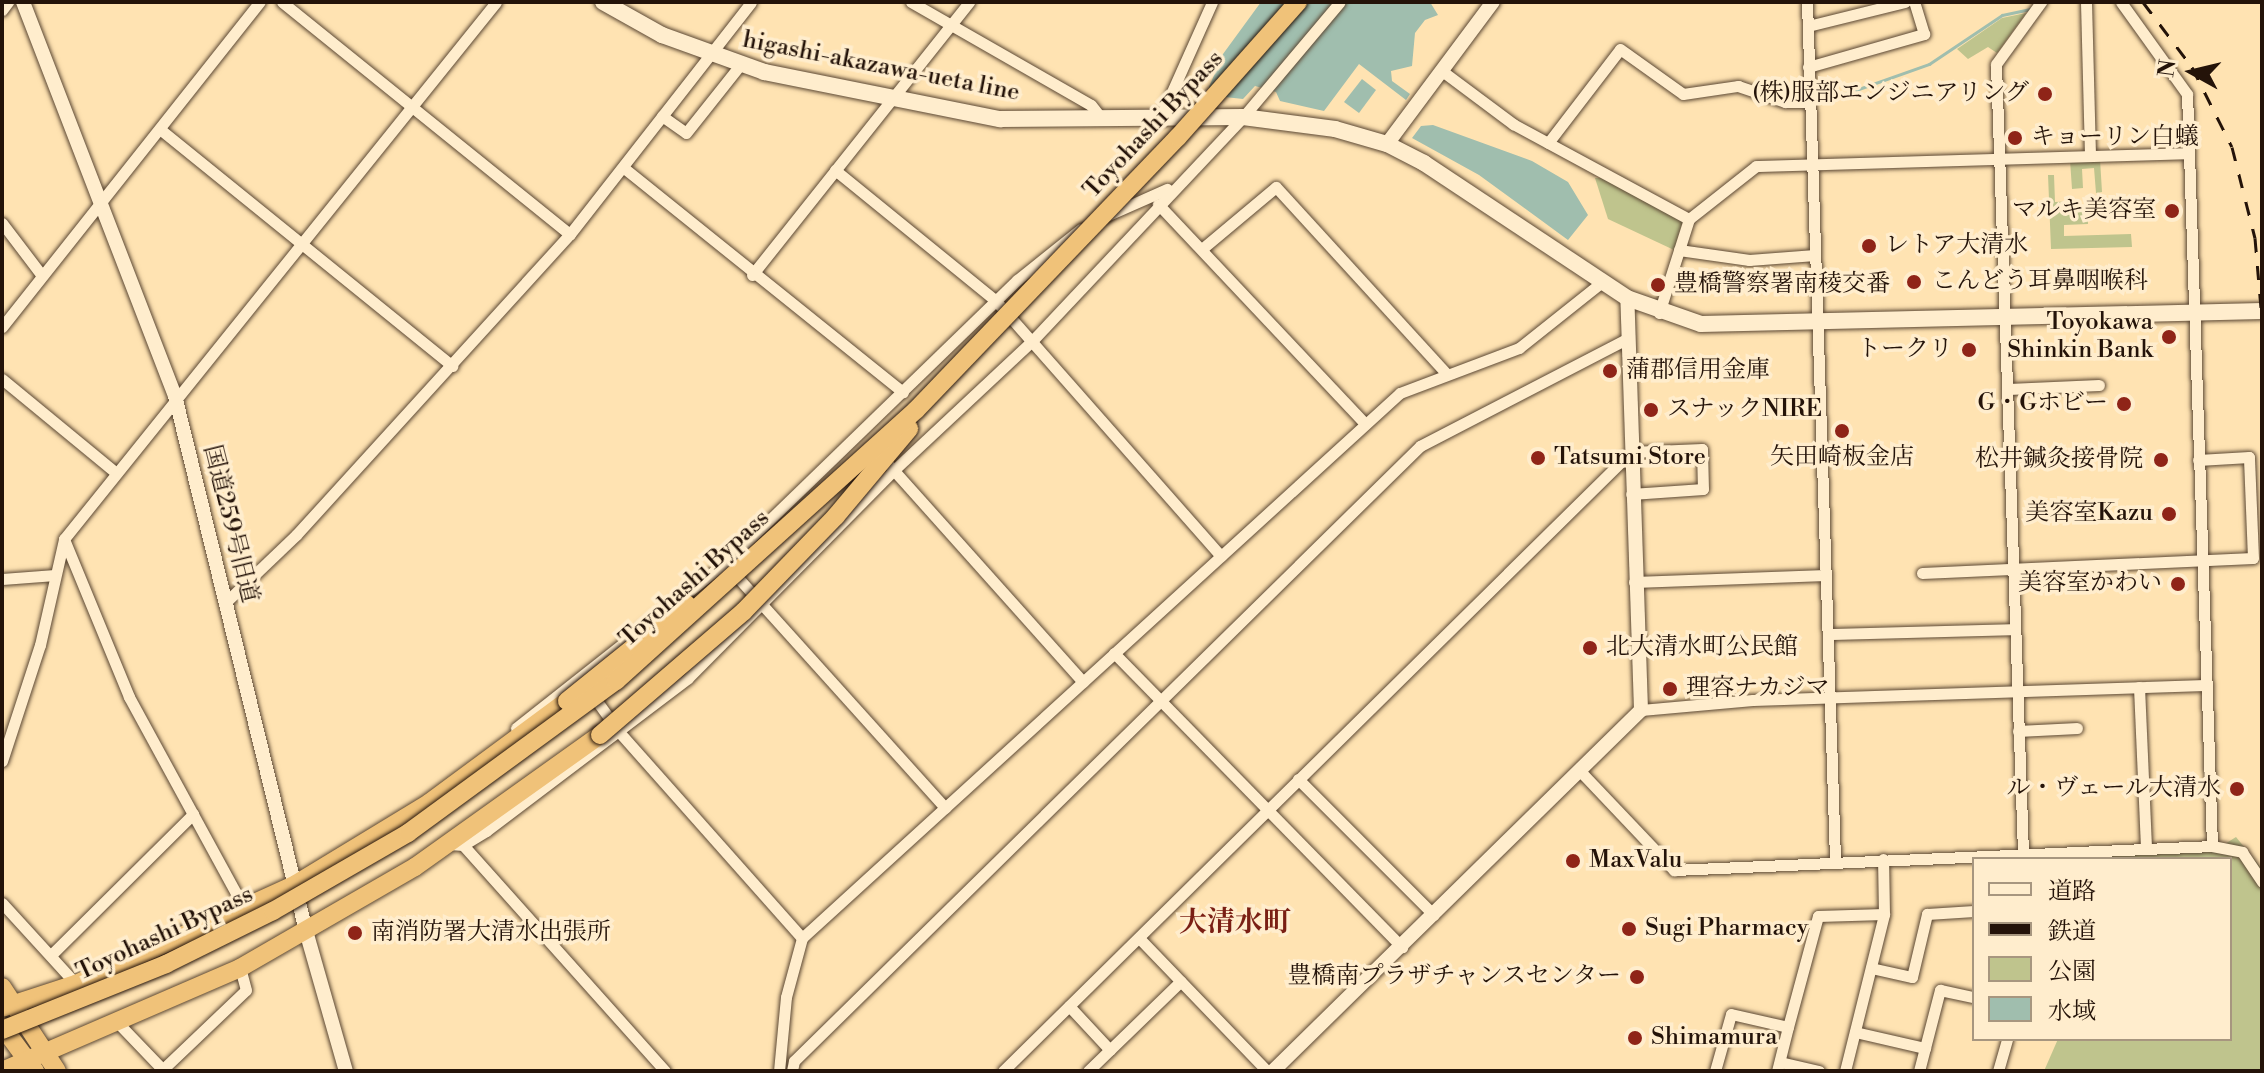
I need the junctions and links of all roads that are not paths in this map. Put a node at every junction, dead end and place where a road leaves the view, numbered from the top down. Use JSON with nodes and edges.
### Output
{"nodes":[{"id":1,"x":8,"y":2,"type":"edge"},
{"id":2,"x":23,"y":2,"type":"edge"},
{"id":3,"x":260,"y":2,"type":"edge"},
{"id":4,"x":282,"y":2,"type":"edge"},
{"id":5,"x":496,"y":2,"type":"edge"},
{"id":6,"x":603,"y":2,"type":"edge"},
{"id":7,"x":751,"y":2,"type":"edge"},
{"id":8,"x":911,"y":2,"type":"edge"},
{"id":9,"x":969,"y":2,"type":"edge"},
{"id":10,"x":1212,"y":2,"type":"edge"},
{"id":11,"x":1298,"y":2,"type":"edge"},
{"id":12,"x":1340,"y":2,"type":"edge"},
{"id":13,"x":1493,"y":2,"type":"edge"},
{"id":14,"x":1807,"y":2,"type":"edge"},
{"id":15,"x":1905,"y":2,"type":"edge"},
{"id":16,"x":1914,"y":2,"type":"edge"},
{"id":17,"x":2041,"y":2,"type":"edge"},
{"id":18,"x":2086,"y":2,"type":"edge"},
{"id":19,"x":2121,"y":2,"type":"edge"},
{"id":20,"x":2,"y":10,"type":"edge"},
{"id":21,"x":950,"y":25,"type":"junction"},
{"id":22,"x":1808,"y":26,"type":"junction"},
{"id":23,"x":707,"y":55,"type":"junction"},
{"id":24,"x":740,"y":65,"type":"junction"},
{"id":25,"x":1808,"y":67,"type":"junction"},
{"id":26,"x":1442,"y":71,"type":"junction"},
{"id":27,"x":891,"y":97,"type":"junction"},
{"id":28,"x":1809,"y":102,"type":"junction"},
{"id":29,"x":412,"y":107,"type":"junction"},
{"id":30,"x":1162,"y":114,"type":"junction"},
{"id":31,"x":662,"y":116,"type":"junction"},
{"id":32,"x":1243,"y":117,"type":"junction"},
{"id":33,"x":1102,"y":119,"type":"junction"},
{"id":34,"x":161,"y":130,"type":"junction"},
{"id":35,"x":1548,"y":143,"type":"junction"},
{"id":36,"x":1387,"y":144,"type":"junction"},
{"id":37,"x":2188,"y":153,"type":"junction"},
{"id":38,"x":2090,"y":155,"type":"junction"},
{"id":39,"x":1999,"y":158,"type":"junction"},
{"id":40,"x":1812,"y":164,"type":"junction"},
{"id":41,"x":624,"y":168,"type":"junction"},
{"id":42,"x":835,"y":170,"type":"junction"},
{"id":43,"x":1186,"y":174,"type":"junction"},
{"id":44,"x":101,"y":197,"type":"junction"},
{"id":45,"x":1158,"y":204,"type":"junction"},
{"id":46,"x":1689,"y":219,"type":"junction"},
{"id":47,"x":2,"y":223,"type":"edge"},
{"id":48,"x":570,"y":234,"type":"junction"},
{"id":49,"x":302,"y":241,"type":"junction"},
{"id":50,"x":1203,"y":248,"type":"junction"},
{"id":51,"x":1679,"y":250,"type":"junction"},
{"id":52,"x":1815,"y":255,"type":"junction"},
{"id":53,"x":40,"y":273,"type":"junction"},
{"id":54,"x":752,"y":275,"type":"junction"},
{"id":55,"x":1602,"y":282,"type":"junction"},
{"id":56,"x":1627,"y":298,"type":"junction"},
{"id":57,"x":996,"y":301,"type":"junction"},
{"id":58,"x":2262,"y":311,"type":"edge"},
{"id":59,"x":2194,"y":312,"type":"junction"},
{"id":60,"x":1659,"y":313,"type":"junction"},
{"id":61,"x":2005,"y":316,"type":"junction"},
{"id":62,"x":1818,"y":323,"type":"junction"},
{"id":63,"x":2,"y":327,"type":"edge"},
{"id":64,"x":1628,"y":338,"type":"junction"},
{"id":65,"x":1033,"y":340,"type":"junction"},
{"id":66,"x":977,"y":347,"type":"junction"},
{"id":67,"x":452,"y":366,"type":"junction"},
{"id":68,"x":1445,"y":372,"type":"junction"},
{"id":69,"x":2,"y":379,"type":"edge"},
{"id":70,"x":2099,"y":385,"type":"dead end"},
{"id":71,"x":2008,"y":389,"type":"junction"},
{"id":72,"x":903,"y":392,"type":"junction"},
{"id":73,"x":175,"y":396,"type":"junction"},
{"id":74,"x":1365,"y":424,"type":"junction"},
{"id":75,"x":862,"y":432,"type":"junction"},
{"id":76,"x":1631,"y":452,"type":"junction"},
{"id":77,"x":2198,"y":460,"type":"junction"},
{"id":78,"x":894,"y":470,"type":"junction"},
{"id":79,"x":115,"y":472,"type":"junction"},
{"id":80,"x":1631,"y":494,"type":"junction"},
{"id":81,"x":64,"y":539,"type":"junction"},
{"id":82,"x":1221,"y":556,"type":"junction"},
{"id":83,"x":756,"y":558,"type":"junction"},
{"id":84,"x":2201,"y":561,"type":"junction"},
{"id":85,"x":725,"y":563,"type":"junction"},
{"id":86,"x":2013,"y":569,"type":"junction"},
{"id":87,"x":1922,"y":573,"type":"dead end"},
{"id":88,"x":55,"y":575,"type":"junction"},
{"id":89,"x":1826,"y":575,"type":"junction"},
{"id":90,"x":2,"y":579,"type":"edge"},
{"id":91,"x":1634,"y":582,"type":"junction"},
{"id":92,"x":227,"y":601,"type":"junction"},
{"id":93,"x":764,"y":606,"type":"junction"},
{"id":94,"x":2014,"y":629,"type":"junction"},
{"id":95,"x":1828,"y":634,"type":"junction"},
{"id":96,"x":1114,"y":653,"type":"junction"},
{"id":97,"x":580,"y":678,"type":"junction"},
{"id":98,"x":1083,"y":682,"type":"junction"},
{"id":99,"x":2205,"y":685,"type":"junction"},
{"id":100,"x":2139,"y":687,"type":"junction"},
{"id":101,"x":2016,"y":692,"type":"junction"},
{"id":102,"x":1830,"y":698,"type":"junction"},
{"id":103,"x":1159,"y":699,"type":"junction"},
{"id":104,"x":1641,"y":710,"type":"junction"},
{"id":105,"x":2077,"y":728,"type":"dead end"},
{"id":106,"x":2018,"y":731,"type":"junction"},
{"id":107,"x":620,"y":733,"type":"junction"},
{"id":108,"x":2,"y":761,"type":"edge"},
{"id":109,"x":1580,"y":771,"type":"junction"},
{"id":110,"x":1298,"y":779,"type":"junction"},
{"id":111,"x":429,"y":803,"type":"junction"},
{"id":112,"x":945,"y":808,"type":"junction"},
{"id":113,"x":1269,"y":808,"type":"junction"},
{"id":114,"x":193,"y":814,"type":"junction"},
{"id":115,"x":456,"y":844,"type":"junction"},
{"id":116,"x":2212,"y":846,"type":"junction"},
{"id":117,"x":2146,"y":848,"type":"junction"},
{"id":118,"x":2023,"y":853,"type":"junction"},
{"id":119,"x":1972,"y":857,"type":"edge"},
{"id":120,"x":1986,"y":857,"type":"edge"},
{"id":121,"x":1883,"y":859,"type":"junction"},
{"id":122,"x":1835,"y":860,"type":"junction"},
{"id":123,"x":2262,"y":882,"type":"edge"},
{"id":124,"x":296,"y":884,"type":"junction"},
{"id":125,"x":2,"y":903,"type":"edge"},
{"id":126,"x":245,"y":910,"type":"junction"},
{"id":127,"x":1972,"y":911,"type":"edge"},
{"id":128,"x":1884,"y":914,"type":"junction"},
{"id":129,"x":1434,"y":915,"type":"junction"},
{"id":130,"x":306,"y":931,"type":"junction"},
{"id":131,"x":802,"y":938,"type":"junction"},
{"id":132,"x":1139,"y":938,"type":"junction"},
{"id":133,"x":1402,"y":947,"type":"junction"},
{"id":134,"x":52,"y":954,"type":"junction"},
{"id":135,"x":240,"y":968,"type":"junction"},
{"id":136,"x":1871,"y":968,"type":"junction"},
{"id":137,"x":1181,"y":981,"type":"junction"},
{"id":138,"x":76,"y":984,"type":"junction"},
{"id":139,"x":2,"y":987,"type":"edge"},
{"id":140,"x":1972,"y":997,"type":"edge"},
{"id":141,"x":7,"y":1006,"type":"edge"},
{"id":142,"x":1069,"y":1006,"type":"junction"},
{"id":143,"x":118,"y":1023,"type":"junction"},
{"id":144,"x":1788,"y":1027,"type":"junction"},
{"id":145,"x":2,"y":1028,"type":"edge"},
{"id":146,"x":1855,"y":1032,"type":"junction"},
{"id":147,"x":2006,"y":1041,"type":"edge"},
{"id":148,"x":1925,"y":1048,"type":"junction"},
{"id":149,"x":1110,"y":1050,"type":"junction"},
{"id":150,"x":37,"y":1063,"type":"edge"},
{"id":151,"x":1779,"y":1066,"type":"edge"},
{"id":152,"x":163,"y":1070,"type":"edge"},
{"id":153,"x":2,"y":1071,"type":"edge"},
{"id":154,"x":57,"y":1071,"type":"edge"},
{"id":155,"x":346,"y":1071,"type":"edge"},
{"id":156,"x":665,"y":1071,"type":"edge"},
{"id":157,"x":779,"y":1071,"type":"edge"},
{"id":158,"x":792,"y":1071,"type":"edge"},
{"id":159,"x":1003,"y":1071,"type":"edge"},
{"id":160,"x":1088,"y":1071,"type":"edge"},
{"id":161,"x":1270,"y":1071,"type":"edge"},
{"id":162,"x":1715,"y":1071,"type":"edge"},
{"id":163,"x":1819,"y":1071,"type":"edge"},
{"id":164,"x":1845,"y":1071,"type":"edge"},
{"id":165,"x":1919,"y":1071,"type":"edge"},
{"id":166,"x":1998,"y":1071,"type":"edge"}],
"edges":[{"from":1,"to":20,"type":"street"},
{"from":2,"to":44,"type":"street","name":"国道259号旧道"},
{"from":3,"to":34,"type":"street"},
{"from":4,"to":29,"type":"street"},
{"from":5,"to":29,"type":"street"},
{"from":6,"to":23,"type":"main road","name":"higashi-akazawa-ueta line"},
{"from":7,"to":23,"type":"street"},
{"from":8,"to":21,"type":"street"},
{"from":9,"to":21,"type":"street"},
{"from":10,"to":30,"type":"street"},
{"from":11,"to":66,"type":"highway","name":"Toyohashi Bypass","bridge":true},
{"from":12,"to":32,"type":"street"},
{"from":13,"to":26,"type":"street"},
{"from":14,"to":22,"type":"street"},
{"from":15,"to":22,"type":"street"},
{"from":16,"to":25,"type":"street"},
{"from":17,"to":39,"type":"street"},
{"from":18,"to":38,"type":"street"},
{"from":19,"to":37,"type":"street"},
{"from":21,"to":27,"type":"street"},
{"from":21,"to":33,"type":"street"},
{"from":22,"to":25,"type":"street"},
{"from":23,"to":24,"type":"main road","name":"higashi-akazawa-ueta line"},
{"from":23,"to":31,"type":"street"},
{"from":24,"to":27,"type":"main road","name":"higashi-akazawa-ueta line"},
{"from":24,"to":31,"type":"street"},
{"from":25,"to":28,"type":"street"},
{"from":26,"to":35,"type":"street"},
{"from":26,"to":36,"type":"street"},
{"from":27,"to":33,"type":"main road","name":"higashi-akazawa-ueta line"},
{"from":27,"to":42,"type":"street"},
{"from":28,"to":35,"type":"street"},
{"from":28,"to":40,"type":"street"},
{"from":29,"to":48,"type":"street"},
{"from":29,"to":49,"type":"street"},
{"from":30,"to":32,"type":"main road","name":"higashi-akazawa-ueta line"},
{"from":30,"to":33,"type":"main road","name":"higashi-akazawa-ueta line"},
{"from":31,"to":41,"type":"street"},
{"from":32,"to":36,"type":"main road","name":"higashi-akazawa-ueta line"},
{"from":32,"to":43,"type":"street"},
{"from":34,"to":44,"type":"street"},
{"from":34,"to":49,"type":"street"},
{"from":35,"to":46,"type":"street"},
{"from":36,"to":55,"type":"main road","name":"higashi-akazawa-ueta line"},
{"from":37,"to":38,"type":"street"},
{"from":37,"to":59,"type":"street"},
{"from":38,"to":39,"type":"street"},
{"from":39,"to":40,"type":"street"},
{"from":39,"to":61,"type":"street"},
{"from":40,"to":46,"type":"street"},
{"from":40,"to":52,"type":"street"},
{"from":41,"to":48,"type":"street"},
{"from":41,"to":54,"type":"street"},
{"from":42,"to":54,"type":"street"},
{"from":42,"to":57,"type":"street"},
{"from":43,"to":45,"type":"street"},
{"from":43,"to":57,"type":"street"},
{"from":44,"to":53,"type":"street"},
{"from":44,"to":73,"type":"street","name":"国道259号旧道"},
{"from":45,"to":50,"type":"street"},
{"from":45,"to":65,"type":"street"},
{"from":46,"to":51,"type":"street"},
{"from":47,"to":53,"type":"street"},
{"from":48,"to":67,"type":"street"},
{"from":49,"to":67,"type":"street"},
{"from":49,"to":73,"type":"street"},
{"from":50,"to":68,"type":"street"},
{"from":50,"to":74,"type":"street"},
{"from":51,"to":52,"type":"street"},
{"from":51,"to":60,"type":"street"},
{"from":52,"to":62,"type":"street"},
{"from":53,"to":63,"type":"street"},
{"from":54,"to":72,"type":"street"},
{"from":55,"to":56,"type":"main road","name":"higashi-akazawa-ueta line"},
{"from":55,"to":68,"type":"street"},
{"from":56,"to":60,"type":"main road","name":"higashi-akazawa-ueta line"},
{"from":56,"to":64,"type":"street"},
{"from":57,"to":65,"type":"street"},
{"from":57,"to":72,"type":"street"},
{"from":58,"to":59,"type":"main road","name":"higashi-akazawa-ueta line"},
{"from":59,"to":61,"type":"main road","name":"higashi-akazawa-ueta line"},
{"from":59,"to":77,"type":"street"},
{"from":60,"to":62,"type":"main road","name":"higashi-akazawa-ueta line"},
{"from":61,"to":62,"type":"main road","name":"higashi-akazawa-ueta line"},
{"from":61,"to":71,"type":"street"},
{"from":62,"to":89,"type":"street"},
{"from":64,"to":76,"type":"street"},
{"from":64,"to":103,"type":"street"},
{"from":65,"to":78,"type":"street"},
{"from":65,"to":82,"type":"street"},
{"from":66,"to":83,"type":"highway","name":"Toyohashi Bypass","bridge":true},
{"from":66,"to":115,"type":"highway","bridge":true},
{"from":67,"to":92,"type":"street"},
{"from":68,"to":74,"type":"street"},
{"from":69,"to":79,"type":"street"},
{"from":70,"to":71,"type":"street"},
{"from":71,"to":86,"type":"street"},
{"from":72,"to":75,"type":"street"},
{"from":73,"to":79,"type":"street"},
{"from":73,"to":92,"type":"street","name":"国道259号旧道"},
{"from":74,"to":82,"type":"street"},
{"from":75,"to":78,"type":"street"},
{"from":75,"to":85,"type":"street"},
{"from":76,"to":80,"type":"street"},
{"from":76,"to":80,"type":"street"},
{"from":76,"to":110,"type":"street"},
{"from":77,"to":84,"type":"street"},
{"from":77,"to":84,"type":"street"},
{"from":78,"to":93,"type":"street"},
{"from":78,"to":98,"type":"street"},
{"from":79,"to":81,"type":"street"},
{"from":80,"to":91,"type":"street"},
{"from":81,"to":88,"type":"street"},
{"from":81,"to":114,"type":"street"},
{"from":82,"to":96,"type":"street"},
{"from":83,"to":111,"type":"highway","bridge":true},
{"from":83,"to":145,"type":"highway","name":"Toyohashi Bypass","bridge":true},
{"from":84,"to":86,"type":"street"},
{"from":84,"to":99,"type":"street"},
{"from":85,"to":93,"type":"street"},
{"from":85,"to":97,"type":"street"},
{"from":86,"to":87,"type":"street"},
{"from":86,"to":94,"type":"street"},
{"from":88,"to":90,"type":"street"},
{"from":88,"to":108,"type":"street"},
{"from":89,"to":91,"type":"street"},
{"from":89,"to":95,"type":"street"},
{"from":91,"to":104,"type":"street"},
{"from":92,"to":124,"type":"street","name":"国道259号旧道"},
{"from":93,"to":107,"type":"street"},
{"from":93,"to":112,"type":"street"},
{"from":94,"to":95,"type":"street"},
{"from":94,"to":101,"type":"street"},
{"from":95,"to":102,"type":"street"},
{"from":96,"to":98,"type":"street"},
{"from":96,"to":103,"type":"street"},
{"from":97,"to":107,"type":"street"},
{"from":97,"to":111,"type":"street"},
{"from":98,"to":112,"type":"street"},
{"from":99,"to":100,"type":"street"},
{"from":99,"to":116,"type":"street"},
{"from":100,"to":101,"type":"street"},
{"from":100,"to":117,"type":"street"},
{"from":101,"to":102,"type":"street"},
{"from":101,"to":106,"type":"street"},
{"from":102,"to":104,"type":"street"},
{"from":102,"to":122,"type":"street"},
{"from":103,"to":113,"type":"street"},
{"from":103,"to":158,"type":"street"},
{"from":104,"to":109,"type":"street"},
{"from":105,"to":106,"type":"street"},
{"from":106,"to":118,"type":"street"},
{"from":107,"to":115,"type":"street"},
{"from":107,"to":131,"type":"street"},
{"from":109,"to":122,"type":"street"},
{"from":109,"to":129,"type":"street"},
{"from":110,"to":113,"type":"street"},
{"from":110,"to":129,"type":"street"},
{"from":111,"to":124,"type":"highway"},
{"from":112,"to":131,"type":"street"},
{"from":113,"to":132,"type":"street"},
{"from":113,"to":133,"type":"street"},
{"from":114,"to":126,"type":"street"},
{"from":114,"to":134,"type":"street"},
{"from":115,"to":130,"type":"highway"},
{"from":115,"to":156,"type":"street"},
{"from":116,"to":117,"type":"street"},
{"from":116,"to":123,"type":"street"},
{"from":117,"to":118,"type":"street"},
{"from":118,"to":120,"type":"street"},
{"from":119,"to":121,"type":"street"},
{"from":121,"to":122,"type":"street"},
{"from":121,"to":128,"type":"street"},
{"from":124,"to":126,"type":"highway"},
{"from":124,"to":130,"type":"street","name":"国道259号旧道"},
{"from":125,"to":134,"type":"street"},
{"from":126,"to":138,"type":"highway"},
{"from":127,"to":136,"type":"street"},
{"from":128,"to":136,"type":"street"},
{"from":128,"to":144,"type":"street"},
{"from":129,"to":133,"type":"street"},
{"from":130,"to":135,"type":"highway"},
{"from":130,"to":155,"type":"street","name":"国道259号旧道"},
{"from":131,"to":157,"type":"street"},
{"from":132,"to":137,"type":"street"},
{"from":132,"to":142,"type":"street"},
{"from":133,"to":161,"type":"street"},
{"from":134,"to":138,"type":"street"},
{"from":135,"to":143,"type":"highway"},
{"from":135,"to":152,"type":"street"},
{"from":136,"to":146,"type":"street"},
{"from":137,"to":149,"type":"street"},
{"from":137,"to":161,"type":"street"},
{"from":138,"to":141,"type":"highway"},
{"from":139,"to":141,"type":"highway"},
{"from":140,"to":148,"type":"street"},
{"from":141,"to":150,"type":"highway"},
{"from":142,"to":149,"type":"street"},
{"from":142,"to":159,"type":"street"},
{"from":143,"to":150,"type":"highway"},
{"from":143,"to":152,"type":"street"},
{"from":144,"to":151,"type":"street"},
{"from":144,"to":162,"type":"street"},
{"from":145,"to":150,"type":"highway"},
{"from":146,"to":148,"type":"street"},
{"from":146,"to":164,"type":"street"},
{"from":147,"to":166,"type":"street"},
{"from":148,"to":165,"type":"street"},
{"from":149,"to":160,"type":"street"},
{"from":150,"to":153,"type":"highway"},
{"from":150,"to":154,"type":"highway"},
{"from":151,"to":163,"type":"street"}]}
